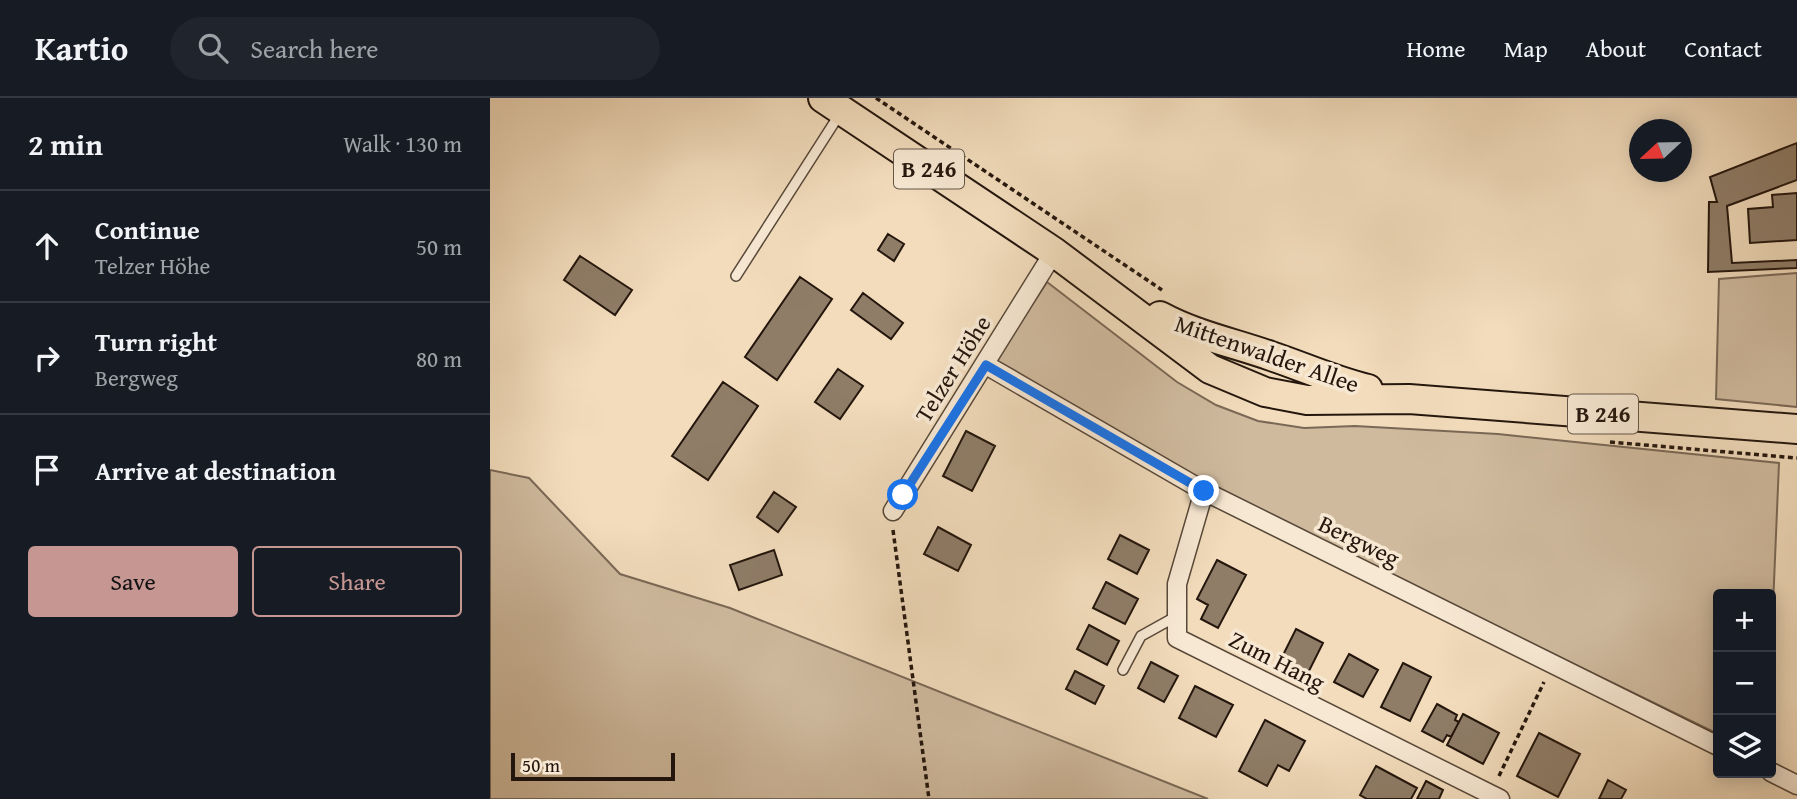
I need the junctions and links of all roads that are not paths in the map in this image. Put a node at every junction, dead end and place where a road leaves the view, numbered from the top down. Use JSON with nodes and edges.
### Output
{"nodes":[{"id":1,"x":832,"y":104,"type":"edge"},
{"id":2,"x":1054,"y":252,"type":"junction"},
{"id":3,"x":736,"y":276,"type":"dead end"},
{"id":4,"x":986,"y":365,"type":"junction"},
{"id":5,"x":1797,"y":429,"type":"edge"},
{"id":6,"x":1204,"y":491,"type":"junction"},
{"id":7,"x":893,"y":511,"type":"road end"},
{"id":8,"x":1177,"y":616,"type":"junction"},
{"id":9,"x":1124,"y":670,"type":"dead end"},
{"id":10,"x":1713,"y":744,"type":"edge"},
{"id":11,"x":1776,"y":774,"type":"edge"},
{"id":12,"x":1797,"y":785,"type":"edge"},
{"id":13,"x":1493,"y":798,"type":"edge"}],
"edges":[{"from":1,"to":2,"type":"main road","name":"Mittenwalder Allee","number":"B 246"},
{"from":1,"to":3,"type":"lane"},
{"from":2,"to":4,"type":"street","name":"Telzer Höhe"},
{"from":2,"to":5,"type":"main road","name":"Mittenwalder Allee","number":"B 246"},
{"from":4,"to":6,"type":"street","name":"Bergweg"},
{"from":4,"to":7,"type":"street","name":"Telzer Höhe"},
{"from":6,"to":8,"type":"street","name":"Zum Hang"},
{"from":6,"to":10,"type":"street","name":"Bergweg"},
{"from":8,"to":9,"type":"lane"},
{"from":8,"to":13,"type":"street","name":"Zum Hang"},
{"from":11,"to":12,"type":"street"}]}
